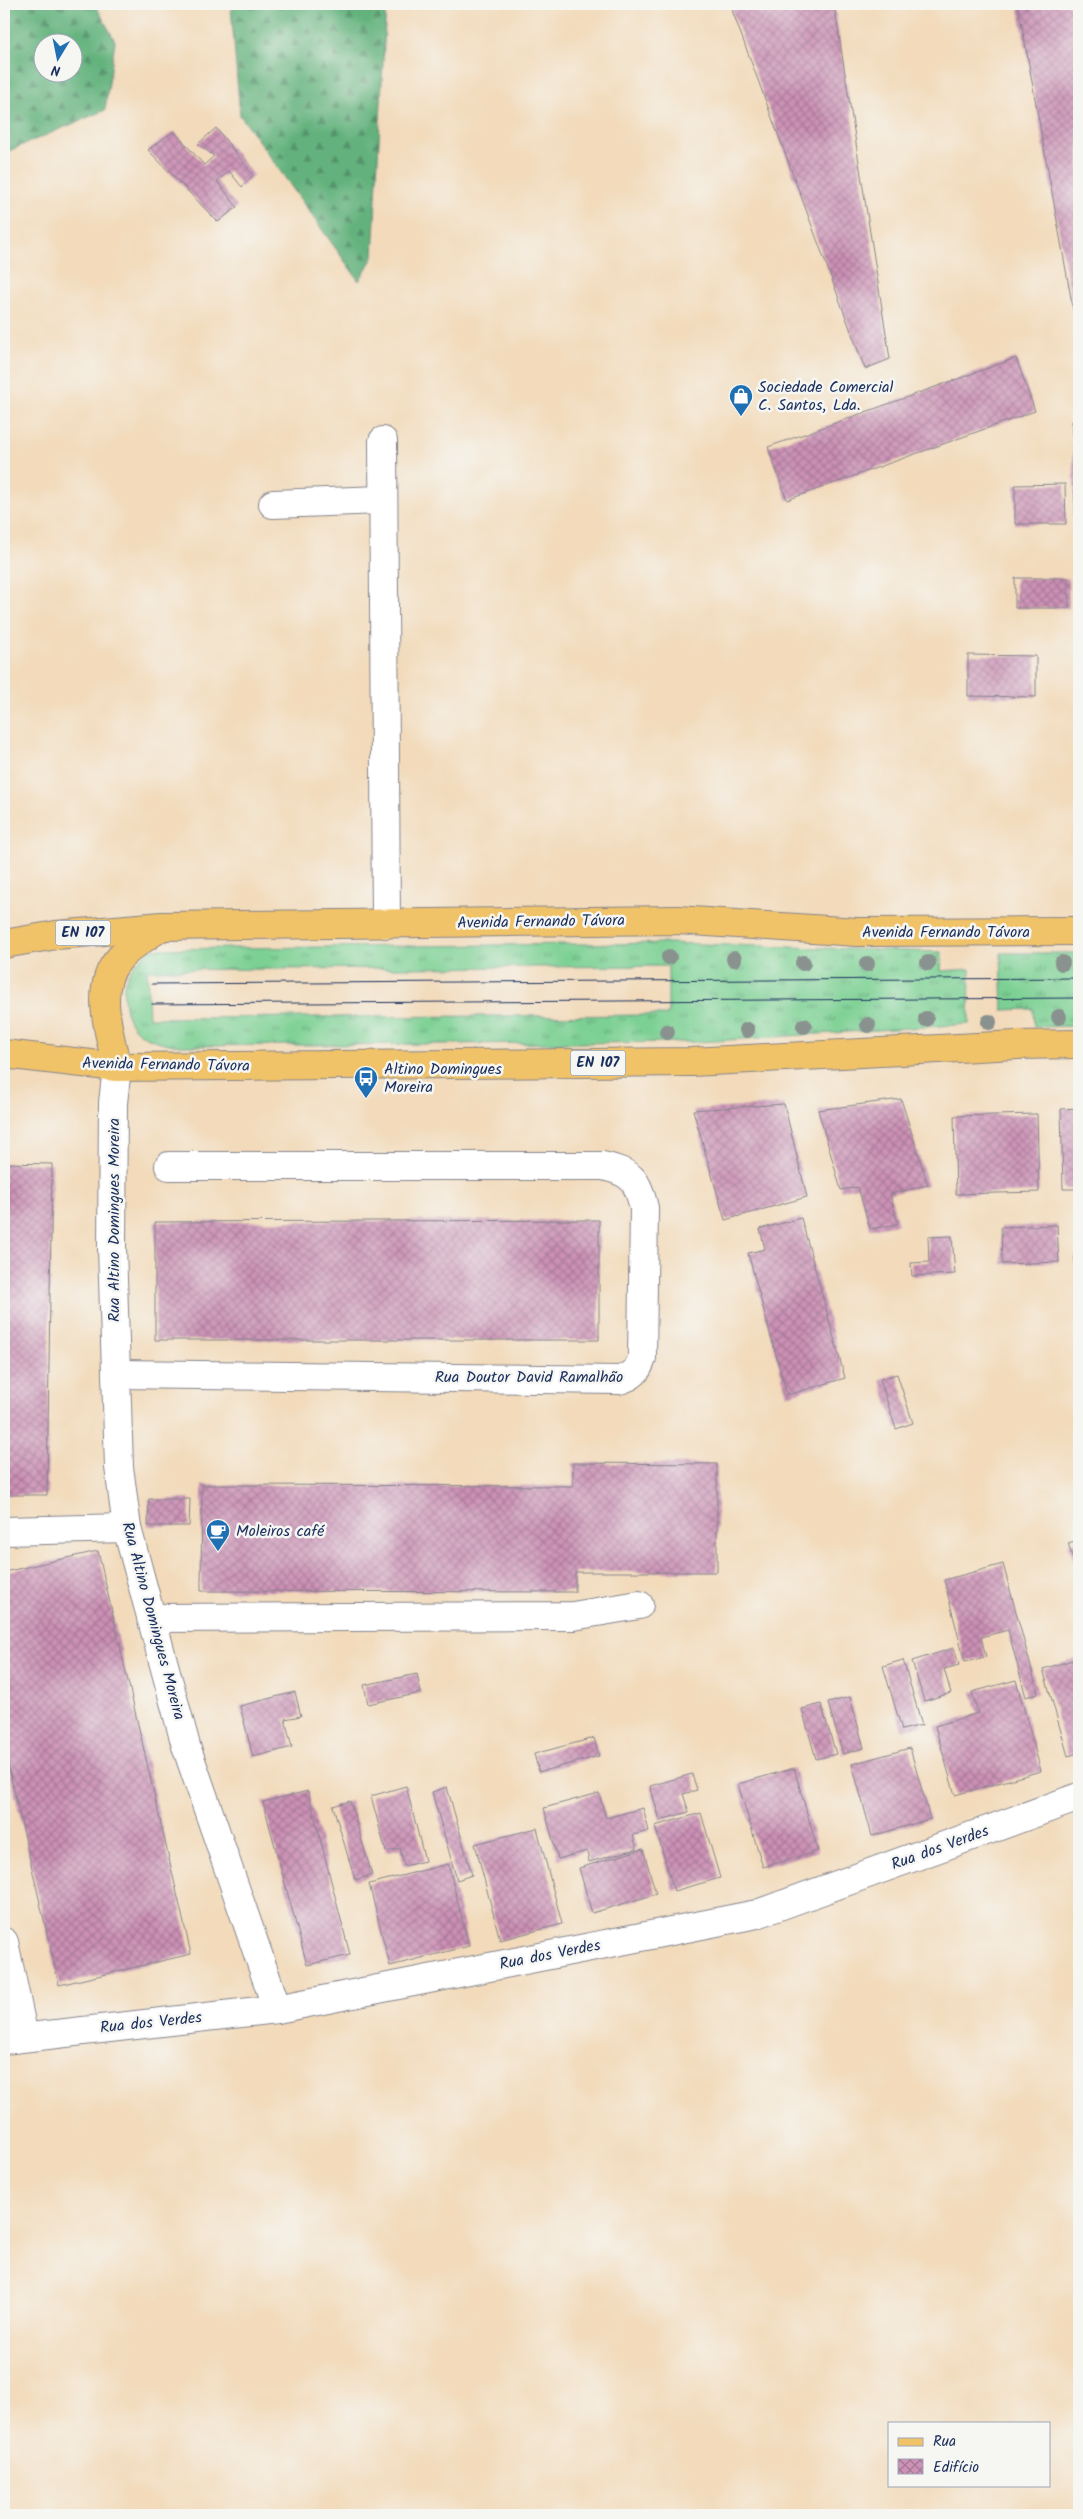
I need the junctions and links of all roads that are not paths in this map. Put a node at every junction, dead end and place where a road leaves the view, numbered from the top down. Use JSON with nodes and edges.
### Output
{"nodes":[{"id":1,"x":383,"y":441,"type":"dead end"},
{"id":2,"x":382,"y":500,"type":"junction"},
{"id":3,"x":273,"y":504,"type":"dead end"},
{"id":4,"x":386,"y":924,"type":"junction"},
{"id":5,"x":162,"y":926,"type":"junction"},
{"id":6,"x":1079,"y":931,"type":"edge"},
{"id":7,"x":4,"y":944,"type":"edge"},
{"id":8,"x":1079,"y":1044,"type":"edge"},
{"id":9,"x":4,"y":1054,"type":"edge"},
{"id":10,"x":117,"y":1067,"type":"junction"},
{"id":11,"x":169,"y":1166,"type":"dead end"},
{"id":12,"x":116,"y":1374,"type":"junction"},
{"id":13,"x":126,"y":1528,"type":"junction"},
{"id":14,"x":4,"y":1531,"type":"edge"},
{"id":15,"x":639,"y":1605,"type":"dead end"},
{"id":16,"x":151,"y":1618,"type":"junction"},
{"id":17,"x":1079,"y":1798,"type":"edge"},
{"id":18,"x":4,"y":1942,"type":"edge"},
{"id":19,"x":277,"y":2009,"type":"junction"},
{"id":20,"x":14,"y":2039,"type":"edge"}],
"edges":[{"from":1,"to":2,"type":"street"},
{"from":2,"to":3,"type":"street"},
{"from":2,"to":4,"type":"street"},
{"from":4,"to":5,"type":"main road","name":"Avenida Fernando Távora","number":"EN 107"},
{"from":4,"to":6,"type":"main road","name":"Avenida Fernando Távora","number":"EN 107"},
{"from":5,"to":7,"type":"main road","name":"Avenida Fernando Távora","number":"EN 107"},
{"from":5,"to":10,"type":"main road"},
{"from":8,"to":10,"type":"main road","name":"Avenida Fernando Távora","number":"EN 107"},
{"from":9,"to":10,"type":"main road","name":"Avenida Fernando Távora","number":"EN 107"},
{"from":10,"to":12,"type":"street","name":"Rua Altino Domingues Moreira"},
{"from":11,"to":12,"type":"street","name":"Rua Doutor David Ramalhão"},
{"from":12,"to":13,"type":"street","name":"Rua Altino Domingues Moreira"},
{"from":13,"to":14,"type":"street"},
{"from":13,"to":16,"type":"street","name":"Rua Altino Domingues Moreira"},
{"from":15,"to":16,"type":"street"},
{"from":16,"to":19,"type":"street","name":"Rua Altino Domingues Moreira"},
{"from":17,"to":19,"type":"street","name":"Rua dos Verdes"},
{"from":18,"to":20,"type":"street"},
{"from":19,"to":20,"type":"street","name":"Rua dos Verdes"}]}
